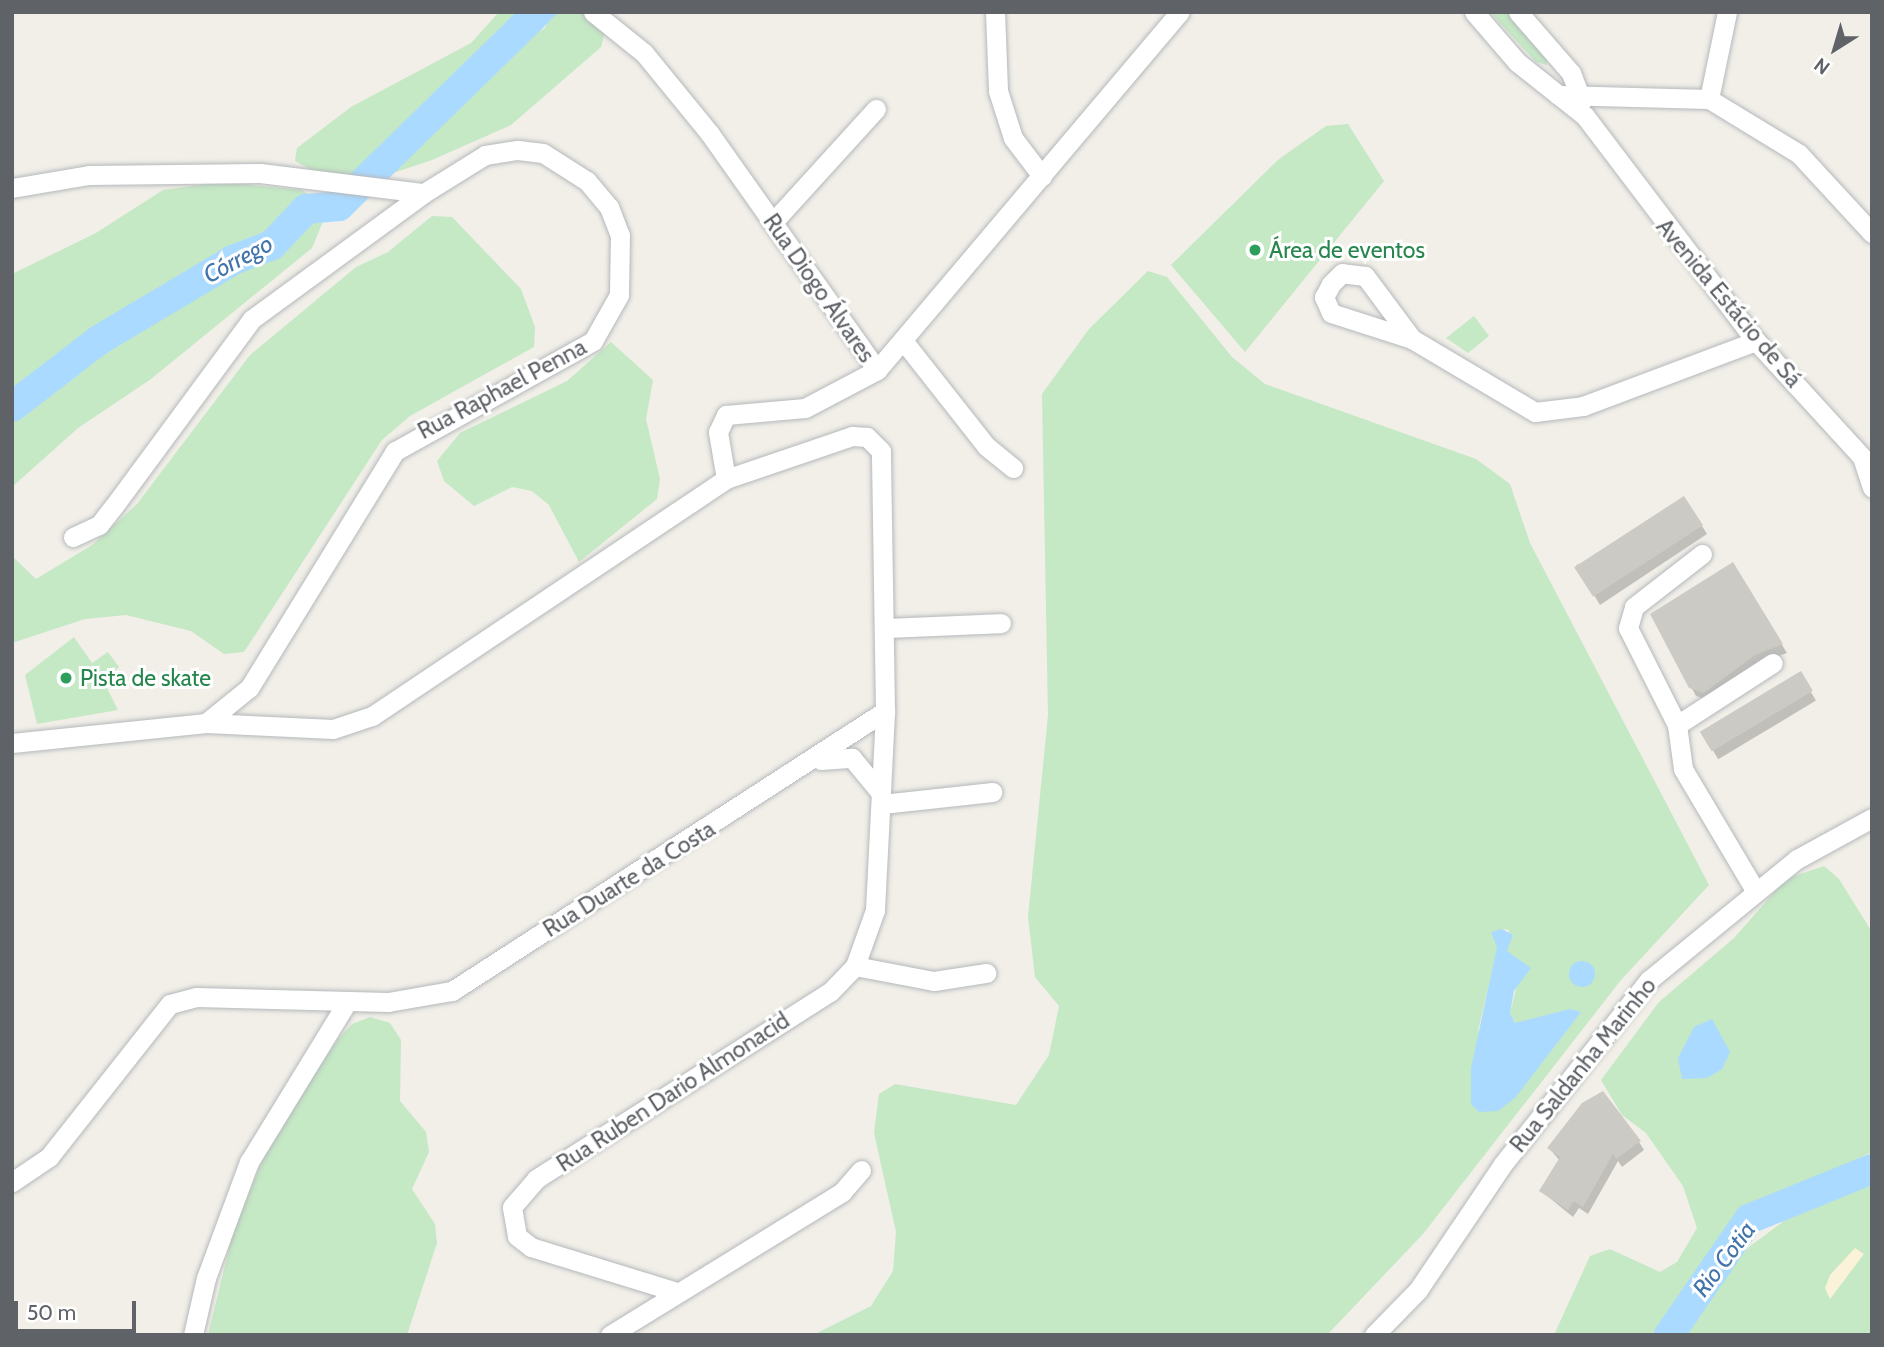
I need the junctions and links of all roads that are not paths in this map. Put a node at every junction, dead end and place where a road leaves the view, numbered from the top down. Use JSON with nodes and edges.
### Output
{"nodes":[{"id":1,"x":593,"y":12,"type":"edge"},
{"id":2,"x":995,"y":12,"type":"edge"},
{"id":3,"x":1180,"y":12,"type":"edge"},
{"id":4,"x":1474,"y":12,"type":"edge"},
{"id":5,"x":1518,"y":12,"type":"edge"},
{"id":6,"x":1727,"y":12,"type":"edge"},
{"id":7,"x":1579,"y":92,"type":"junction"},
{"id":8,"x":1558,"y":95,"type":"junction"},
{"id":9,"x":1709,"y":99,"type":"junction"},
{"id":10,"x":876,"y":109,"type":"dead end"},
{"id":11,"x":1586,"y":116,"type":"junction"},
{"id":12,"x":1042,"y":176,"type":"junction"},
{"id":13,"x":12,"y":188,"type":"edge"},
{"id":14,"x":424,"y":193,"type":"junction"},
{"id":15,"x":773,"y":222,"type":"junction"},
{"id":16,"x":1872,"y":233,"type":"edge"},
{"id":17,"x":1412,"y":339,"type":"dead end"},
{"id":18,"x":1756,"y":341,"type":"junction"},
{"id":19,"x":905,"y":343,"type":"junction"},
{"id":20,"x":877,"y":370,"type":"junction"},
{"id":21,"x":1867,"y":458,"type":"edge"},
{"id":22,"x":1013,"y":468,"type":"dead end"},
{"id":23,"x":726,"y":479,"type":"junction"},
{"id":24,"x":1872,"y":487,"type":"edge"},
{"id":25,"x":73,"y":537,"type":"dead end"},
{"id":26,"x":1702,"y":554,"type":"dead end"},
{"id":27,"x":1001,"y":623,"type":"dead end"},
{"id":28,"x":884,"y":628,"type":"junction"},
{"id":29,"x":1773,"y":663,"type":"dead end"},
{"id":30,"x":249,"y":688,"type":"junction"},
{"id":31,"x":884,"y":711,"type":"junction"},
{"id":32,"x":206,"y":723,"type":"junction"},
{"id":33,"x":258,"y":725,"type":"junction"},
{"id":34,"x":1677,"y":725,"type":"junction"},
{"id":35,"x":12,"y":743,"type":"edge"},
{"id":36,"x":817,"y":761,"type":"junction"},
{"id":37,"x":992,"y":792,"type":"dead end"},
{"id":38,"x":881,"y":798,"type":"junction"},
{"id":39,"x":1872,"y":818,"type":"edge"},
{"id":40,"x":1756,"y":892,"type":"junction"},
{"id":41,"x":855,"y":966,"type":"junction"},
{"id":42,"x":986,"y":973,"type":"dead end"},
{"id":43,"x":346,"y":1002,"type":"junction"},
{"id":44,"x":861,"y":1170,"type":"dead end"},
{"id":45,"x":12,"y":1182,"type":"edge"},
{"id":46,"x":677,"y":1292,"type":"junction"},
{"id":47,"x":193,"y":1335,"type":"edge"},
{"id":48,"x":610,"y":1335,"type":"edge"},
{"id":49,"x":1374,"y":1335,"type":"edge"}],
"edges":[{"from":1,"to":15,"type":"street","name":"Rua Diogo Álvares"},
{"from":2,"to":12,"type":"street"},
{"from":3,"to":12,"type":"street","name":"Rua Diogo Álvares"},
{"from":4,"to":8,"type":"street","name":"Avenida Estácio de Sá"},
{"from":5,"to":7,"type":"street","name":"Avenida Estácio de Sá"},
{"from":6,"to":9,"type":"street"},
{"from":7,"to":8,"type":"street"},
{"from":7,"to":9,"type":"street"},
{"from":7,"to":11,"type":"street","name":"Avenida Estácio de Sá"},
{"from":8,"to":11,"type":"street","name":"Avenida Estácio de Sá"},
{"from":9,"to":16,"type":"street"},
{"from":10,"to":15,"type":"street"},
{"from":11,"to":18,"type":"street","name":"Avenida Estácio de Sá"},
{"from":12,"to":19,"type":"street","name":"Rua Diogo Álvares"},
{"from":13,"to":14,"type":"street"},
{"from":14,"to":25,"type":"street","name":"Rua Raphael Penna"},
{"from":14,"to":30,"type":"street","name":"Rua Raphael Penna"},
{"from":15,"to":20,"type":"street","name":"Rua Diogo Álvares"},
{"from":17,"to":18,"type":"street"},
{"from":18,"to":21,"type":"street","name":"Avenida Estácio de Sá"},
{"from":19,"to":20,"type":"street","name":"Rua Diogo Álvares"},
{"from":19,"to":22,"type":"street"},
{"from":20,"to":23,"type":"street"},
{"from":21,"to":24,"type":"street","name":"Avenida Estácio de Sá"},
{"from":23,"to":28,"type":"street"},
{"from":23,"to":33,"type":"street"},
{"from":26,"to":34,"type":"street"},
{"from":27,"to":28,"type":"street"},
{"from":28,"to":31,"type":"street"},
{"from":29,"to":34,"type":"street"},
{"from":30,"to":32,"type":"street","name":"Rua Raphael Penna"},
{"from":30,"to":33,"type":"street"},
{"from":31,"to":36,"type":"street","name":"Rua Duarte da Costa"},
{"from":31,"to":38,"type":"street","name":"Rua Ruben Dario Almonacid"},
{"from":32,"to":33,"type":"street"},
{"from":32,"to":35,"type":"street"},
{"from":34,"to":40,"type":"street"},
{"from":36,"to":38,"type":"street"},
{"from":36,"to":43,"type":"street","name":"Rua Duarte da Costa"},
{"from":37,"to":38,"type":"street"},
{"from":38,"to":41,"type":"street","name":"Rua Ruben Dario Almonacid"},
{"from":39,"to":40,"type":"street","name":"Rua Saldanha Marinho"},
{"from":40,"to":49,"type":"street","name":"Rua Saldanha Marinho"},
{"from":41,"to":42,"type":"street"},
{"from":41,"to":46,"type":"street","name":"Rua Ruben Dario Almonacid"},
{"from":43,"to":45,"type":"street","name":"Rua Duarte da Costa"},
{"from":43,"to":47,"type":"street"},
{"from":44,"to":46,"type":"street"},
{"from":46,"to":48,"type":"street"}]}
